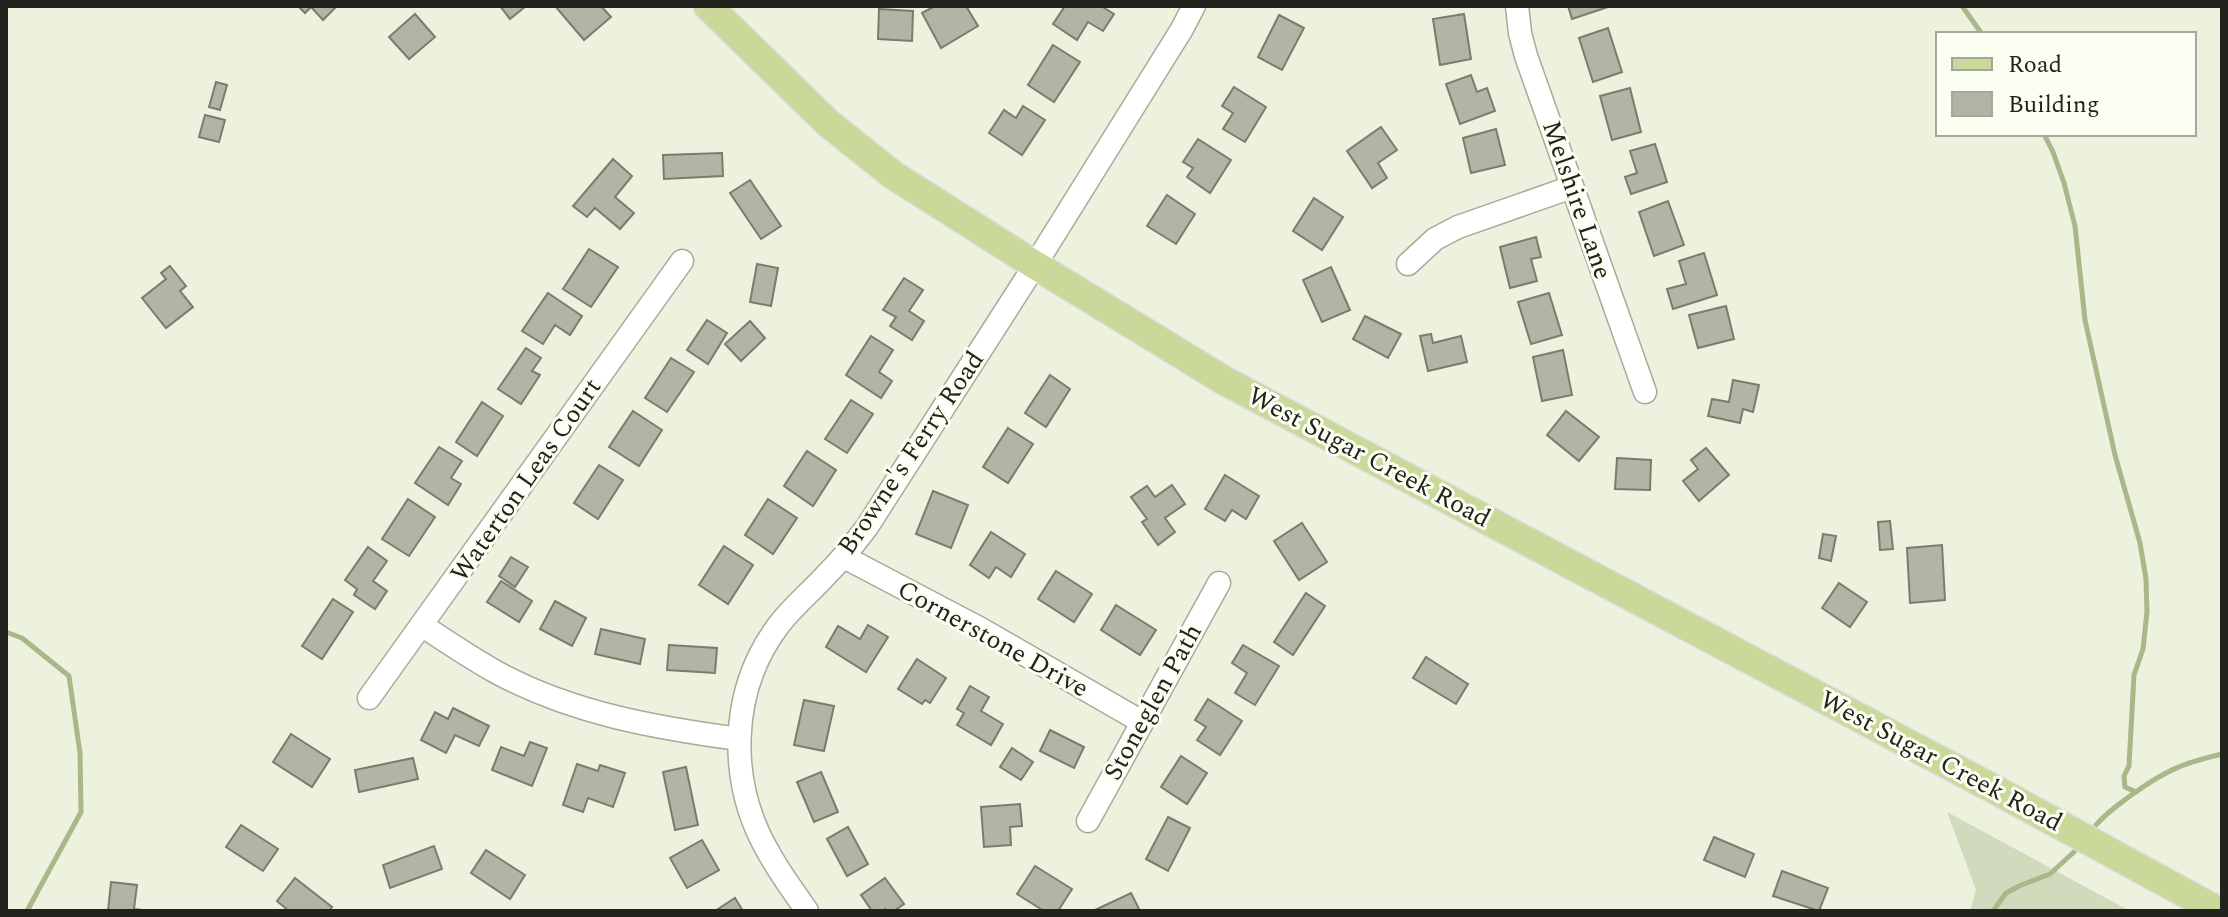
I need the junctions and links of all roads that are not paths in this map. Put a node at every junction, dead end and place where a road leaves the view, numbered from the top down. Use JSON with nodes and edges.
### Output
{"nodes":[{"id":1,"x":708,"y":6,"type":"edge"},
{"id":2,"x":1194,"y":6,"type":"edge"},
{"id":3,"x":1517,"y":6,"type":"edge"},
{"id":4,"x":1572,"y":187,"type":"junction"},
{"id":5,"x":682,"y":261,"type":"dead end"},
{"id":6,"x":1408,"y":264,"type":"dead end"},
{"id":7,"x":1035,"y":265,"type":"junction"},
{"id":8,"x":1645,"y":392,"type":"dead end"},
{"id":9,"x":844,"y":557,"type":"junction"},
{"id":10,"x":1219,"y":583,"type":"dead end"},
{"id":11,"x":423,"y":626,"type":"junction"},
{"id":12,"x":369,"y":698,"type":"dead end"},
{"id":13,"x":1142,"y":722,"type":"junction"},
{"id":14,"x":739,"y":739,"type":"junction"},
{"id":15,"x":1088,"y":821,"type":"dead end"},
{"id":16,"x":807,"y":911,"type":"edge"},
{"id":17,"x":2218,"y":911,"type":"edge"}],
"edges":[{"from":1,"to":7,"type":"main road","name":"West Sugar Creek Road"},
{"from":2,"to":7,"type":"street","name":"Browne's Ferry Road"},
{"from":3,"to":4,"type":"street","name":"Melshire Lane"},
{"from":4,"to":6,"type":"street"},
{"from":4,"to":8,"type":"street","name":"Melshire Lane"},
{"from":5,"to":11,"type":"street","name":"Waterton Leas Court"},
{"from":7,"to":9,"type":"street","name":"Browne's Ferry Road"},
{"from":7,"to":17,"type":"main road","name":"West Sugar Creek Road"},
{"from":9,"to":13,"type":"street","name":"Cornerstone Drive"},
{"from":9,"to":14,"type":"street","name":"Browne's Ferry Road"},
{"from":10,"to":13,"type":"street","name":"Stoneglen Path"},
{"from":11,"to":12,"type":"street","name":"Waterton Leas Court"},
{"from":11,"to":14,"type":"street"},
{"from":13,"to":15,"type":"street","name":"Stoneglen Path"},
{"from":14,"to":16,"type":"street","name":"Browne's Ferry Road"}]}
